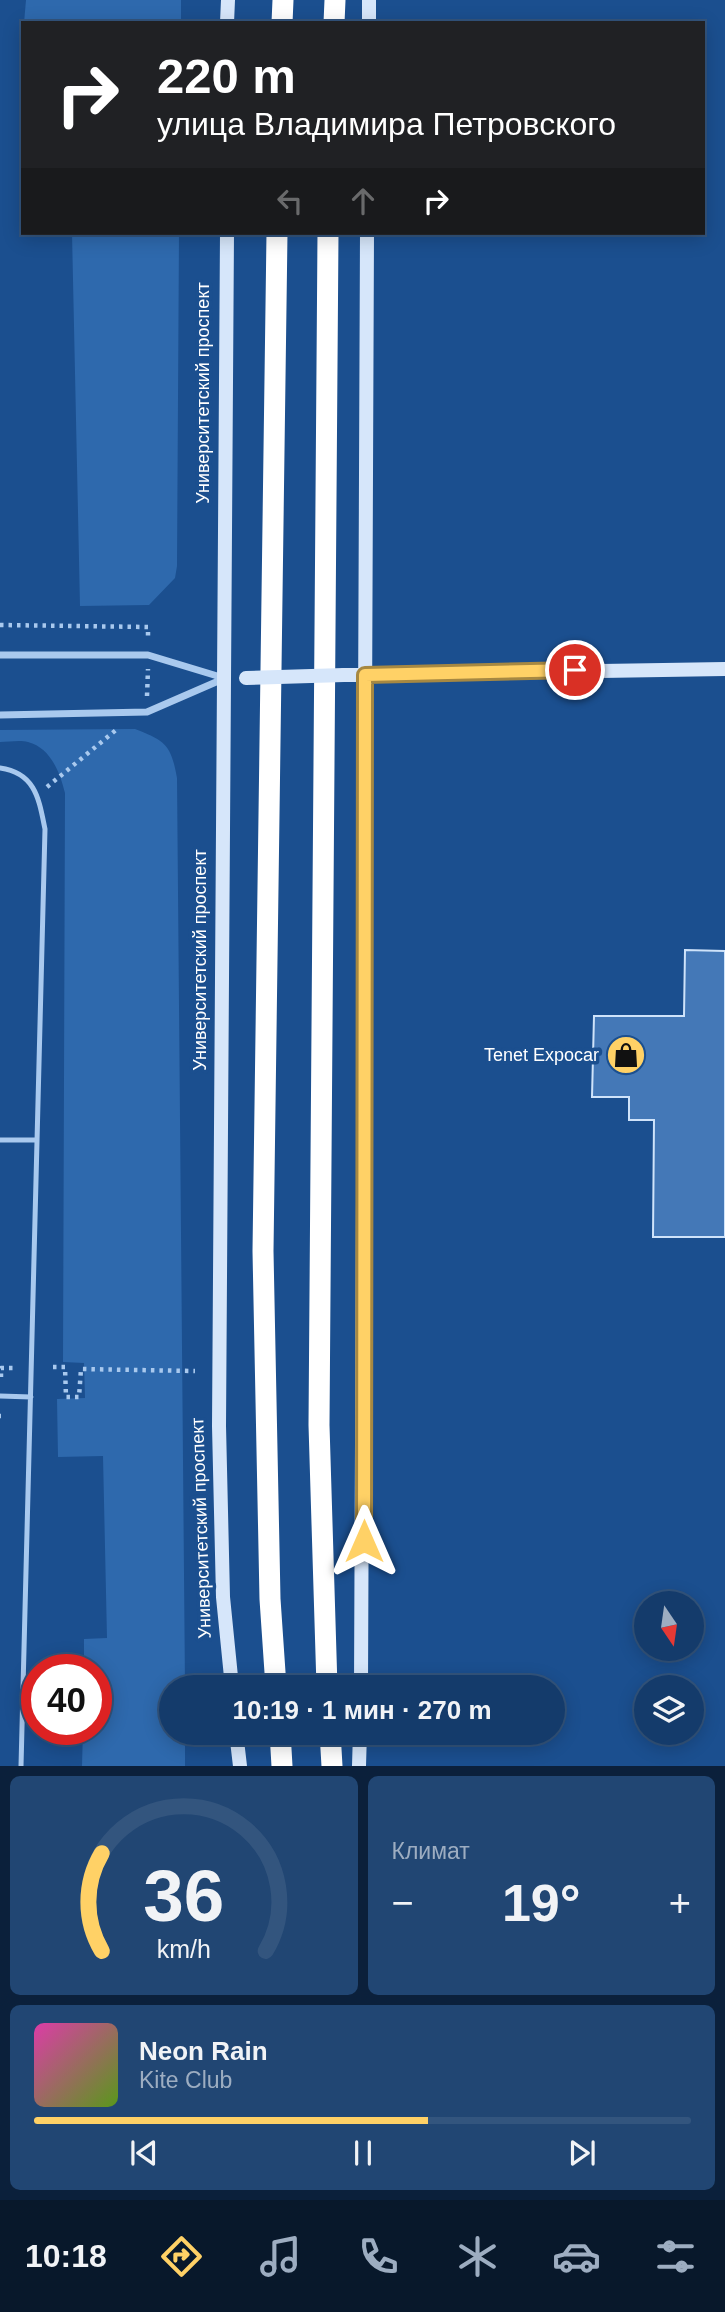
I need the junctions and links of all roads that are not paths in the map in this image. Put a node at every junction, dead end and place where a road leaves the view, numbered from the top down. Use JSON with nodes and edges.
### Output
{"nodes":[{"id":1,"x":228,"y":0,"type":"edge"},
{"id":2,"x":283,"y":0,"type":"edge"},
{"id":3,"x":335,"y":0,"type":"edge"},
{"id":4,"x":369,"y":0,"type":"edge"},
{"id":5,"x":228,"y":21,"type":"edge"},
{"id":6,"x":282,"y":21,"type":"edge"},
{"id":7,"x":334,"y":21,"type":"edge"},
{"id":8,"x":369,"y":21,"type":"edge"},
{"id":9,"x":227,"y":235,"type":"edge"},
{"id":10,"x":277,"y":235,"type":"edge"},
{"id":11,"x":328,"y":235,"type":"edge"},
{"id":12,"x":368,"y":235,"type":"edge"},
{"id":13,"x":0,"y":655,"type":"edge"},
{"id":14,"x":725,"y":669,"type":"edge"},
{"id":15,"x":365,"y":675,"type":"junction"},
{"id":16,"x":224,"y":678,"type":"junction"},
{"id":17,"x":0,"y":715,"type":"edge"},
{"id":18,"x":0,"y":768,"type":"edge"},
{"id":19,"x":0,"y":1140,"type":"edge"},
{"id":20,"x":37,"y":1140,"type":"junction"},
{"id":21,"x":0,"y":1396,"type":"edge"},
{"id":22,"x":31,"y":1397,"type":"junction"},
{"id":23,"x":231,"y":1675,"type":"edge"},
{"id":24,"x":275,"y":1675,"type":"edge"},
{"id":25,"x":327,"y":1675,"type":"edge"},
{"id":26,"x":361,"y":1675,"type":"edge"},
{"id":27,"x":238,"y":1745,"type":"edge"},
{"id":28,"x":281,"y":1745,"type":"edge"},
{"id":29,"x":331,"y":1745,"type":"edge"},
{"id":30,"x":360,"y":1745,"type":"edge"},
{"id":31,"x":21,"y":1766,"type":"edge"},
{"id":32,"x":240,"y":1766,"type":"edge"},
{"id":33,"x":282,"y":1766,"type":"edge"},
{"id":34,"x":332,"y":1766,"type":"edge"},
{"id":35,"x":359,"y":1766,"type":"edge"}],
"edges":[{"from":1,"to":5,"type":"street"},
{"from":2,"to":6,"type":"highway"},
{"from":3,"to":7,"type":"highway"},
{"from":4,"to":8,"type":"street"},
{"from":9,"to":16,"type":"street","name":"Университетский проспект"},
{"from":10,"to":24,"type":"highway"},
{"from":11,"to":25,"type":"highway"},
{"from":12,"to":15,"type":"street"},
{"from":13,"to":16,"type":"street"},
{"from":14,"to":15,"type":"street"},
{"from":15,"to":16,"type":"street","bridge":true},
{"from":15,"to":26,"type":"street"},
{"from":16,"to":17,"type":"street"},
{"from":16,"to":23,"type":"street","name":"Университетский проспект"},
{"from":18,"to":20,"type":"lane"},
{"from":19,"to":20,"type":"lane"},
{"from":20,"to":22,"type":"lane"},
{"from":21,"to":22,"type":"lane"},
{"from":22,"to":31,"type":"lane"},
{"from":27,"to":32,"type":"street"},
{"from":28,"to":33,"type":"highway"},
{"from":29,"to":34,"type":"highway"},
{"from":30,"to":35,"type":"street"}]}
